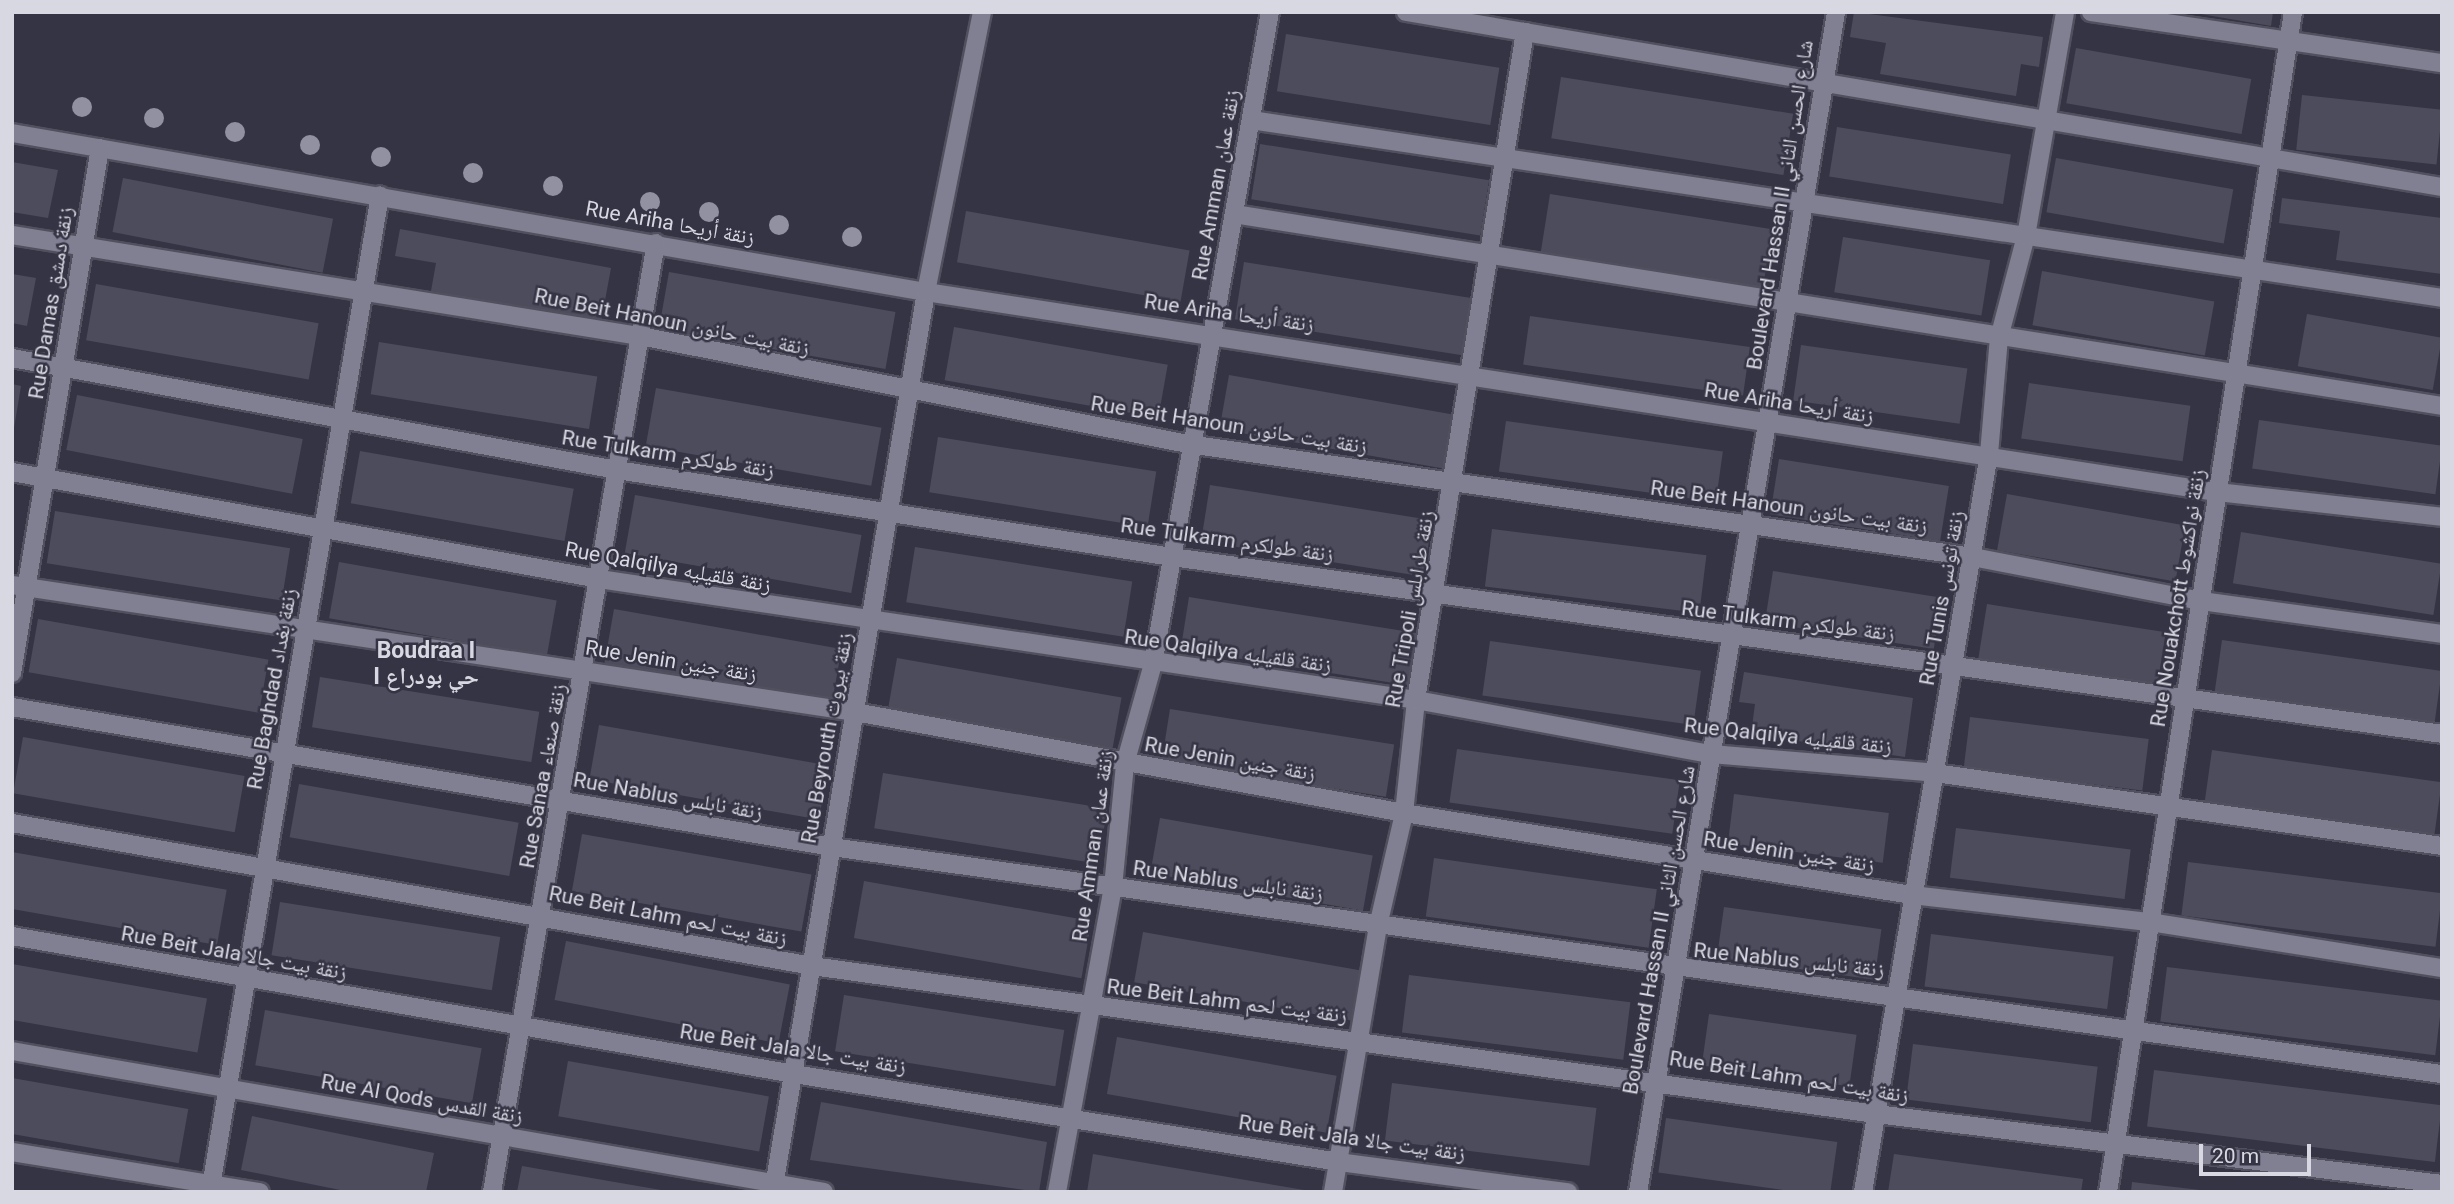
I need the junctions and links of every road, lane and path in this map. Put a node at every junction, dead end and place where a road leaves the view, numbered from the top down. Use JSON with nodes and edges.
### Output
{"nodes":[{"id":1,"x":982,"y":12,"type":"edge"},
{"id":2,"x":1270,"y":12,"type":"edge"},
{"id":3,"x":1406,"y":12,"type":"edge"},
{"id":4,"x":1836,"y":12,"type":"edge"},
{"id":5,"x":2065,"y":12,"type":"edge"},
{"id":6,"x":2091,"y":12,"type":"edge"},
{"id":7,"x":2293,"y":12,"type":"edge"},
{"id":8,"x":1525,"y":32,"type":"junction"},
{"id":9,"x":2288,"y":41,"type":"junction"},
{"id":10,"x":2442,"y":63,"type":"edge"},
{"id":11,"x":1824,"y":82,"type":"junction"},
{"id":12,"x":1251,"y":120,"type":"junction"},
{"id":13,"x":2046,"y":120,"type":"junction"},
{"id":14,"x":12,"y":133,"type":"edge"},
{"id":15,"x":100,"y":148,"type":"junction"},
{"id":16,"x":1508,"y":158,"type":"junction"},
{"id":17,"x":2270,"y":158,"type":"junction"},
{"id":18,"x":2442,"y":187,"type":"edge"},
{"id":19,"x":380,"y":195,"type":"junction"},
{"id":20,"x":1804,"y":202,"type":"junction"},
{"id":21,"x":1234,"y":214,"type":"junction"},
{"id":22,"x":12,"y":235,"type":"edge"},
{"id":23,"x":2026,"y":236,"type":"junction"},
{"id":24,"x":656,"y":243,"type":"junction"},
{"id":25,"x":84,"y":247,"type":"junction"},
{"id":26,"x":1492,"y":251,"type":"junction"},
{"id":27,"x":2252,"y":270,"type":"junction"},
{"id":28,"x":363,"y":291,"type":"junction"},
{"id":29,"x":926,"y":292,"type":"junction"},
{"id":30,"x":2442,"y":298,"type":"edge"},
{"id":31,"x":1788,"y":305,"type":"junction"},
{"id":32,"x":1212,"y":334,"type":"junction"},
{"id":33,"x":640,"y":335,"type":"junction"},
{"id":34,"x":1998,"y":338,"type":"junction"},
{"id":35,"x":12,"y":358,"type":"edge"},
{"id":36,"x":63,"y":368,"type":"junction"},
{"id":37,"x":1472,"y":373,"type":"junction"},
{"id":38,"x":2237,"y":373,"type":"junction"},
{"id":39,"x":911,"y":392,"type":"junction"},
{"id":40,"x":2442,"y":406,"type":"edge"},
{"id":41,"x":342,"y":418,"type":"junction"},
{"id":42,"x":1766,"y":424,"type":"junction"},
{"id":43,"x":1188,"y":444,"type":"junction"},
{"id":44,"x":1989,"y":454,"type":"junction"},
{"id":45,"x":617,"y":470,"type":"junction"},
{"id":46,"x":12,"y":472,"type":"edge"},
{"id":47,"x":45,"y":478,"type":"junction"},
{"id":48,"x":1456,"y":484,"type":"junction"},
{"id":49,"x":2217,"y":492,"type":"junction"},
{"id":50,"x":889,"y":513,"type":"junction"},
{"id":51,"x":2442,"y":517,"type":"edge"},
{"id":52,"x":1745,"y":524,"type":"junction"},
{"id":53,"x":323,"y":528,"type":"junction"},
{"id":54,"x":1973,"y":556,"type":"junction"},
{"id":55,"x":1172,"y":557,"type":"junction"},
{"id":56,"x":599,"y":579,"type":"junction"},
{"id":57,"x":20,"y":586,"type":"edge"},
{"id":58,"x":1434,"y":590,"type":"junction"},
{"id":59,"x":2202,"y":601,"type":"junction"},
{"id":60,"x":870,"y":624,"type":"junction"},
{"id":61,"x":306,"y":629,"type":"junction"},
{"id":62,"x":2442,"y":634,"type":"edge"},
{"id":63,"x":1731,"y":639,"type":"junction"},
{"id":64,"x":1153,"y":664,"type":"junction"},
{"id":65,"x":1953,"y":664,"type":"junction"},
{"id":66,"x":584,"y":671,"type":"junction"},
{"id":67,"x":12,"y":673,"type":"edge"},
{"id":68,"x":2185,"y":698,"type":"junction"},
{"id":69,"x":1416,"y":700,"type":"junction"},
{"id":70,"x":12,"y":707,"type":"edge"},
{"id":71,"x":855,"y":712,"type":"junction"},
{"id":72,"x":2442,"y":734,"type":"edge"},
{"id":73,"x":285,"y":751,"type":"junction"},
{"id":74,"x":1711,"y":754,"type":"junction"},
{"id":75,"x":1125,"y":764,"type":"junction"},
{"id":76,"x":1935,"y":773,"type":"junction"},
{"id":77,"x":562,"y":800,"type":"junction"},
{"id":78,"x":2168,"y":806,"type":"junction"},
{"id":79,"x":1404,"y":813,"type":"junction"},
{"id":80,"x":12,"y":823,"type":"edge"},
{"id":81,"x":2442,"y":846,"type":"edge"},
{"id":82,"x":832,"y":847,"type":"junction"},
{"id":83,"x":1694,"y":859,"type":"junction"},
{"id":84,"x":265,"y":869,"type":"junction"},
{"id":85,"x":1113,"y":887,"type":"junction"},
{"id":86,"x":1912,"y":895,"type":"junction"},
{"id":87,"x":542,"y":915,"type":"junction"},
{"id":88,"x":2150,"y":922,"type":"junction"},
{"id":89,"x":1378,"y":926,"type":"junction"},
{"id":90,"x":12,"y":936,"type":"edge"},
{"id":91,"x":812,"y":966,"type":"junction"},
{"id":92,"x":2442,"y":968,"type":"edge"},
{"id":93,"x":1675,"y":970,"type":"junction"},
{"id":94,"x":246,"y":979,"type":"junction"},
{"id":95,"x":1897,"y":995,"type":"junction"},
{"id":96,"x":1091,"y":1007,"type":"junction"},
{"id":97,"x":2133,"y":1026,"type":"junction"},
{"id":98,"x":524,"y":1027,"type":"junction"},
{"id":99,"x":1358,"y":1040,"type":"junction"},
{"id":100,"x":12,"y":1051,"type":"edge"},
{"id":101,"x":794,"y":1074,"type":"junction"},
{"id":102,"x":2442,"y":1074,"type":"edge"},
{"id":103,"x":1657,"y":1079,"type":"junction"},
{"id":104,"x":228,"y":1087,"type":"junction"},
{"id":105,"x":1876,"y":1114,"type":"junction"},
{"id":106,"x":1071,"y":1116,"type":"junction"},
{"id":107,"x":505,"y":1137,"type":"junction"},
{"id":108,"x":2115,"y":1141,"type":"junction"},
{"id":109,"x":12,"y":1152,"type":"edge"},
{"id":110,"x":1339,"y":1162,"type":"junction"},
{"id":111,"x":2442,"y":1184,"type":"edge"},
{"id":112,"x":211,"y":1187,"type":"edge"},
{"id":113,"x":774,"y":1188,"type":"edge"},
{"id":114,"x":260,"y":1192,"type":"edge"},
{"id":115,"x":492,"y":1192,"type":"edge"},
{"id":116,"x":824,"y":1192,"type":"edge"},
{"id":117,"x":1058,"y":1192,"type":"edge"},
{"id":118,"x":1333,"y":1192,"type":"edge"},
{"id":119,"x":1568,"y":1192,"type":"edge"},
{"id":120,"x":1638,"y":1192,"type":"edge"},
{"id":121,"x":1863,"y":1192,"type":"edge"},
{"id":122,"x":2108,"y":1192,"type":"edge"}],
"edges":[{"from":1,"to":29,"type":"street","name":"Rue Beyrouth زنقة بيروت"},
{"from":2,"to":12,"type":"street","name":"Rue Amman زنقة عمان"},
{"from":3,"to":8,"type":"street"},
{"from":4,"to":11,"type":"street","name":"Boulevard Hassan II شارع الحسن الثاني"},
{"from":5,"to":13,"type":"street","name":"Rue Tunis زنقة تونس"},
{"from":6,"to":9,"type":"street"},
{"from":7,"to":9,"type":"street","name":"Rue Nouakchott زنقة نواكشوط"},
{"from":8,"to":11,"type":"street"},
{"from":8,"to":16,"type":"street","name":"Rue Tripoli زنقة طرابلس"},
{"from":9,"to":10,"type":"street"},
{"from":9,"to":17,"type":"street","name":"Rue Nouakchott زنقة نواكشوط"},
{"from":11,"to":13,"type":"street"},
{"from":11,"to":20,"type":"street","name":"Boulevard Hassan II شارع الحسن الثاني"},
{"from":12,"to":16,"type":"street"},
{"from":12,"to":21,"type":"street","name":"Rue Amman زنقة عمان"},
{"from":13,"to":17,"type":"street"},
{"from":13,"to":23,"type":"street","name":"Rue Tunis زنقة تونس"},
{"from":14,"to":15,"type":"street","name":"Rue Ariha زنقة أريحا"},
{"from":15,"to":19,"type":"street","name":"Rue Ariha زنقة أريحا"},
{"from":15,"to":25,"type":"street","name":"Rue Damas زنقة دمشق"},
{"from":16,"to":20,"type":"street"},
{"from":16,"to":26,"type":"street","name":"Rue Tripoli زنقة طرابلس"},
{"from":17,"to":18,"type":"street"},
{"from":17,"to":27,"type":"street","name":"Rue Nouakchott زنقة نواكشوط"},
{"from":19,"to":24,"type":"street","name":"Rue Ariha زنقة أريحا"},
{"from":19,"to":28,"type":"street","name":"Rue Baghdad زنقة بغداد"},
{"from":20,"to":23,"type":"street"},
{"from":20,"to":31,"type":"street","name":"Boulevard Hassan II شارع الحسن الثاني"},
{"from":21,"to":26,"type":"street"},
{"from":21,"to":32,"type":"street","name":"Rue Amman زنقة عمان"},
{"from":22,"to":25,"type":"street","name":"Rue Beit Hanoun زنقة بيت حانون"},
{"from":23,"to":27,"type":"street"},
{"from":23,"to":34,"type":"street","name":"Rue Tunis زنقة تونس"},
{"from":24,"to":29,"type":"street","name":"Rue Ariha زنقة أريحا"},
{"from":24,"to":33,"type":"street","name":"Rue Sanaa زنقة صنعاء"},
{"from":25,"to":28,"type":"street","name":"Rue Beit Hanoun زنقة بيت حانون"},
{"from":25,"to":36,"type":"street","name":"Rue Damas زنقة دمشق"},
{"from":26,"to":31,"type":"street"},
{"from":26,"to":37,"type":"street","name":"Rue Tripoli زنقة طرابلس"},
{"from":27,"to":30,"type":"street"},
{"from":27,"to":38,"type":"street","name":"Rue Nouakchott زنقة نواكشوط"},
{"from":28,"to":33,"type":"street","name":"Rue Beit Hanoun زنقة بيت حانون"},
{"from":28,"to":41,"type":"street","name":"Rue Baghdad زنقة بغداد"},
{"from":29,"to":32,"type":"street","name":"Rue Ariha زنقة أريحا"},
{"from":29,"to":39,"type":"street","name":"Rue Beyrouth زنقة بيروت"},
{"from":31,"to":34,"type":"street"},
{"from":31,"to":42,"type":"street","name":"Boulevard Hassan II شارع الحسن الثاني"},
{"from":32,"to":37,"type":"street","name":"Rue Ariha زنقة أريحا"},
{"from":32,"to":43,"type":"street","name":"Rue Amman زنقة عمان"},
{"from":33,"to":39,"type":"street","name":"Rue Beit Hanoun زنقة بيت حانون"},
{"from":33,"to":45,"type":"street","name":"Rue Sanaa زنقة صنعاء"},
{"from":34,"to":38,"type":"street"},
{"from":34,"to":44,"type":"street","name":"Rue Tunis زنقة تونس"},
{"from":35,"to":36,"type":"street","name":"Rue Tulkarm زنقة طولكرم"},
{"from":36,"to":41,"type":"street","name":"Rue Tulkarm زنقة طولكرم"},
{"from":36,"to":47,"type":"street","name":"Rue Damas زنقة دمشق"},
{"from":37,"to":42,"type":"street","name":"Rue Ariha زنقة أريحا"},
{"from":37,"to":48,"type":"street","name":"Rue Tripoli زنقة طرابلس"},
{"from":38,"to":40,"type":"street"},
{"from":38,"to":49,"type":"street","name":"Rue Nouakchott زنقة نواكشوط"},
{"from":39,"to":43,"type":"street","name":"Rue Beit Hanoun زنقة بيت حانون"},
{"from":39,"to":50,"type":"street","name":"Rue Beyrouth زنقة بيروت"},
{"from":41,"to":45,"type":"street","name":"Rue Tulkarm زنقة طولكرم"},
{"from":41,"to":53,"type":"street","name":"Rue Baghdad زنقة بغداد"},
{"from":42,"to":44,"type":"street","name":"Rue Ariha زنقة أريحا"},
{"from":42,"to":52,"type":"street","name":"Boulevard Hassan II شارع الحسن الثاني"},
{"from":43,"to":48,"type":"street","name":"Rue Beit Hanoun زنقة بيت حانون"},
{"from":43,"to":55,"type":"street","name":"Rue Amman زنقة عمان"},
{"from":44,"to":49,"type":"street","name":"Rue Ariha زنقة أريحا"},
{"from":44,"to":54,"type":"street","name":"Rue Tunis زنقة تونس"},
{"from":45,"to":50,"type":"street","name":"Rue Tulkarm زنقة طولكرم"},
{"from":45,"to":56,"type":"street","name":"Rue Sanaa زنقة صنعاء"},
{"from":46,"to":47,"type":"street","name":"Rue Qalqilya زنقة قلقيليه"},
{"from":47,"to":53,"type":"street","name":"Rue Qalqilya زنقة قلقيليه"},
{"from":47,"to":57,"type":"street","name":"Rue Damas زنقة دمشق"},
{"from":48,"to":52,"type":"street","name":"Rue Beit Hanoun زنقة بيت حانون"},
{"from":48,"to":58,"type":"street","name":"Rue Tripoli زنقة طرابلس"},
{"from":49,"to":51,"type":"street","name":"Rue Ariha زنقة أريحا"},
{"from":49,"to":59,"type":"street","name":"Rue Nouakchott زنقة نواكشوط"},
{"from":50,"to":55,"type":"street","name":"Rue Tulkarm زنقة طولكرم"},
{"from":50,"to":60,"type":"street","name":"Rue Beyrouth زنقة بيروت"},
{"from":52,"to":54,"type":"street","name":"Rue Beit Hanoun زنقة بيت حانون"},
{"from":52,"to":63,"type":"street","name":"Boulevard Hassan II شارع الحسن الثاني"},
{"from":53,"to":56,"type":"street","name":"Rue Qalqilya زنقة قلقيليه"},
{"from":53,"to":61,"type":"street","name":"Rue Baghdad زنقة بغداد"},
{"from":54,"to":59,"type":"street","name":"Rue Beit Hanoun زنقة بيت حانون"},
{"from":54,"to":65,"type":"street","name":"Rue Tunis زنقة تونس"},
{"from":55,"to":58,"type":"street","name":"Rue Tulkarm زنقة طولكرم"},
{"from":55,"to":64,"type":"street","name":"Rue Amman زنقة عمان"},
{"from":56,"to":60,"type":"street","name":"Rue Qalqilya زنقة قلقيليه"},
{"from":56,"to":66,"type":"street","name":"Rue Sanaa زنقة صنعاء"},
{"from":57,"to":61,"type":"street","name":"Rue Jenin زنقة جنين"},
{"from":57,"to":67,"type":"street","name":"Rue Damas زنقة دمشق"},
{"from":58,"to":63,"type":"street","name":"Rue Tulkarm زنقة طولكرم"},
{"from":58,"to":69,"type":"street","name":"Rue Tripoli زنقة طرابلس"},
{"from":59,"to":62,"type":"street","name":"Rue Beit Hanoun زنقة بيت حانون"},
{"from":59,"to":68,"type":"street","name":"Rue Nouakchott زنقة نواكشوط"},
{"from":60,"to":64,"type":"street","name":"Rue Qalqilya زنقة قلقيليه"},
{"from":60,"to":71,"type":"street","name":"Rue Beyrouth زنقة بيروت"},
{"from":61,"to":66,"type":"street","name":"Rue Jenin زنقة جنين"},
{"from":61,"to":73,"type":"street","name":"Rue Baghdad زنقة بغداد"},
{"from":63,"to":65,"type":"street","name":"Rue Tulkarm زنقة طولكرم"},
{"from":63,"to":74,"type":"street","name":"Boulevard Hassan II شارع الحسن الثاني"},
{"from":64,"to":69,"type":"street","name":"Rue Qalqilya زنقة قلقيليه"},
{"from":64,"to":75,"type":"street","name":"Rue Amman زنقة عمان"},
{"from":65,"to":68,"type":"street","name":"Rue Tulkarm زنقة طولكرم"},
{"from":65,"to":76,"type":"street","name":"Rue Tunis زنقة تونس"},
{"from":66,"to":71,"type":"street","name":"Rue Jenin زنقة جنين"},
{"from":66,"to":77,"type":"street","name":"Rue Sanaa زنقة صنعاء"},
{"from":68,"to":72,"type":"street","name":"Rue Tulkarm زنقة طولكرم"},
{"from":68,"to":78,"type":"street","name":"Rue Nouakchott زنقة نواكشوط"},
{"from":69,"to":74,"type":"street","name":"Rue Qalqilya زنقة قلقيليه"},
{"from":69,"to":79,"type":"street","name":"Rue Tripoli زنقة طرابلس"},
{"from":70,"to":73,"type":"street","name":"Rue Nablus زنقة نابلس"},
{"from":71,"to":75,"type":"street","name":"Rue Jenin زنقة جنين"},
{"from":71,"to":82,"type":"street","name":"Rue Beyrouth زنقة بيروت"},
{"from":73,"to":77,"type":"street","name":"Rue Nablus زنقة نابلس"},
{"from":73,"to":84,"type":"street","name":"Rue Baghdad زنقة بغداد"},
{"from":74,"to":76,"type":"street","name":"Rue Qalqilya زنقة قلقيليه"},
{"from":74,"to":83,"type":"street","name":"Boulevard Hassan II شارع الحسن الثاني"},
{"from":75,"to":79,"type":"street","name":"Rue Jenin زنقة جنين"},
{"from":75,"to":85,"type":"street","name":"Rue Amman زنقة عمان"},
{"from":76,"to":78,"type":"street","name":"Rue Qalqilya زنقة قلقيليه"},
{"from":76,"to":86,"type":"street","name":"Rue Tunis زنقة تونس"},
{"from":77,"to":82,"type":"street","name":"Rue Nablus زنقة نابلس"},
{"from":77,"to":87,"type":"street","name":"Rue Sanaa زنقة صنعاء"},
{"from":78,"to":81,"type":"street","name":"Rue Qalqilya زنقة قلقيليه"},
{"from":78,"to":88,"type":"street","name":"Rue Nouakchott زنقة نواكشوط"},
{"from":79,"to":83,"type":"street","name":"Rue Jenin زنقة جنين"},
{"from":79,"to":89,"type":"street","name":"Rue Tripoli زنقة طرابلس"},
{"from":80,"to":84,"type":"street","name":"Rue Beit Lahm زنقة بيت لحم"},
{"from":82,"to":85,"type":"street","name":"Rue Nablus زنقة نابلس"},
{"from":82,"to":91,"type":"street","name":"Rue Beyrouth زنقة بيروت"},
{"from":83,"to":86,"type":"street","name":"Rue Jenin زنقة جنين"},
{"from":83,"to":93,"type":"street","name":"Boulevard Hassan II شارع الحسن الثاني"},
{"from":84,"to":87,"type":"street","name":"Rue Beit Lahm زنقة بيت لحم"},
{"from":84,"to":94,"type":"street","name":"Rue Baghdad زنقة بغداد"},
{"from":85,"to":89,"type":"street","name":"Rue Nablus زنقة نابلس"},
{"from":85,"to":96,"type":"street","name":"Rue Amman زنقة عمان"},
{"from":86,"to":88,"type":"street","name":"Rue Jenin زنقة جنين"},
{"from":86,"to":95,"type":"street","name":"Rue Tunis زنقة تونس"},
{"from":87,"to":91,"type":"street","name":"Rue Beit Lahm زنقة بيت لحم"},
{"from":87,"to":98,"type":"street","name":"Rue Sanaa زنقة صنعاء"},
{"from":88,"to":92,"type":"street","name":"Rue Jenin زنقة جنين"},
{"from":88,"to":97,"type":"street","name":"Rue Nouakchott زنقة نواكشوط"},
{"from":89,"to":93,"type":"street","name":"Rue Nablus زنقة نابلس"},
{"from":89,"to":99,"type":"street","name":"Rue Tripoli زنقة طرابلس"},
{"from":90,"to":94,"type":"street","name":"Rue Beit Jala زنقة بيت جالا"},
{"from":91,"to":96,"type":"street","name":"Rue Beit Lahm زنقة بيت لحم"},
{"from":91,"to":101,"type":"street","name":"Rue Beyrouth زنقة بيروت"},
{"from":93,"to":95,"type":"street","name":"Rue Nablus زنقة نابلس"},
{"from":93,"to":103,"type":"street","name":"Boulevard Hassan II شارع الحسن الثاني"},
{"from":94,"to":98,"type":"street","name":"Rue Beit Jala زنقة بيت جالا"},
{"from":94,"to":104,"type":"street","name":"Rue Baghdad زنقة بغداد"},
{"from":95,"to":97,"type":"street","name":"Rue Nablus زنقة نابلس"},
{"from":95,"to":105,"type":"street","name":"Rue Tunis زنقة تونس"},
{"from":96,"to":99,"type":"street","name":"Rue Beit Lahm زنقة بيت لحم"},
{"from":96,"to":106,"type":"street","name":"Rue Amman زنقة عمان"},
{"from":97,"to":102,"type":"street","name":"Rue Nablus زنقة نابلس"},
{"from":97,"to":108,"type":"street","name":"Rue Nouakchott زنقة نواكشوط"},
{"from":98,"to":101,"type":"street","name":"Rue Beit Jala زنقة بيت جالا"},
{"from":98,"to":107,"type":"street","name":"Rue Sanaa زنقة صنعاء"},
{"from":99,"to":103,"type":"street","name":"Rue Beit Lahm زنقة بيت لحم"},
{"from":99,"to":110,"type":"street","name":"Rue Tripoli زنقة طرابلس"},
{"from":100,"to":104,"type":"street","name":"Rue Al Qods زنقة القدس"},
{"from":101,"to":106,"type":"street","name":"Rue Beit Jala زنقة بيت جالا"},
{"from":101,"to":113,"type":"street","name":"Rue Beyrouth زنقة بيروت"},
{"from":103,"to":105,"type":"street","name":"Rue Beit Lahm زنقة بيت لحم"},
{"from":103,"to":120,"type":"street","name":"Boulevard Hassan II شارع الحسن الثاني"},
{"from":104,"to":107,"type":"street","name":"Rue Al Qods زنقة القدس"},
{"from":104,"to":112,"type":"street","name":"Rue Baghdad زنقة بغداد"},
{"from":105,"to":108,"type":"street","name":"Rue Beit Lahm زنقة بيت لحم"},
{"from":105,"to":121,"type":"street","name":"Rue Tunis زنقة تونس"},
{"from":106,"to":110,"type":"street","name":"Rue Beit Jala زنقة بيت جالا"},
{"from":106,"to":117,"type":"street","name":"Rue Amman زنقة عمان"},
{"from":107,"to":113,"type":"street","name":"Rue Al Qods زنقة القدس"},
{"from":107,"to":115,"type":"street","name":"Rue Sanaa زنقة صنعاء"},
{"from":108,"to":111,"type":"street","name":"Rue Beit Lahm زنقة بيت لحم"},
{"from":108,"to":122,"type":"street","name":"Rue Nouakchott زنقة نواكشوط"},
{"from":109,"to":112,"type":"street"},
{"from":110,"to":118,"type":"street","name":"Rue Tripoli زنقة طرابلس"},
{"from":110,"to":119,"type":"street","name":"Rue Beit Jala زنقة بيت جالا"},
{"from":112,"to":114,"type":"street"},
{"from":113,"to":116,"type":"street","name":"Rue Al Qods زنقة القدس"}]}
